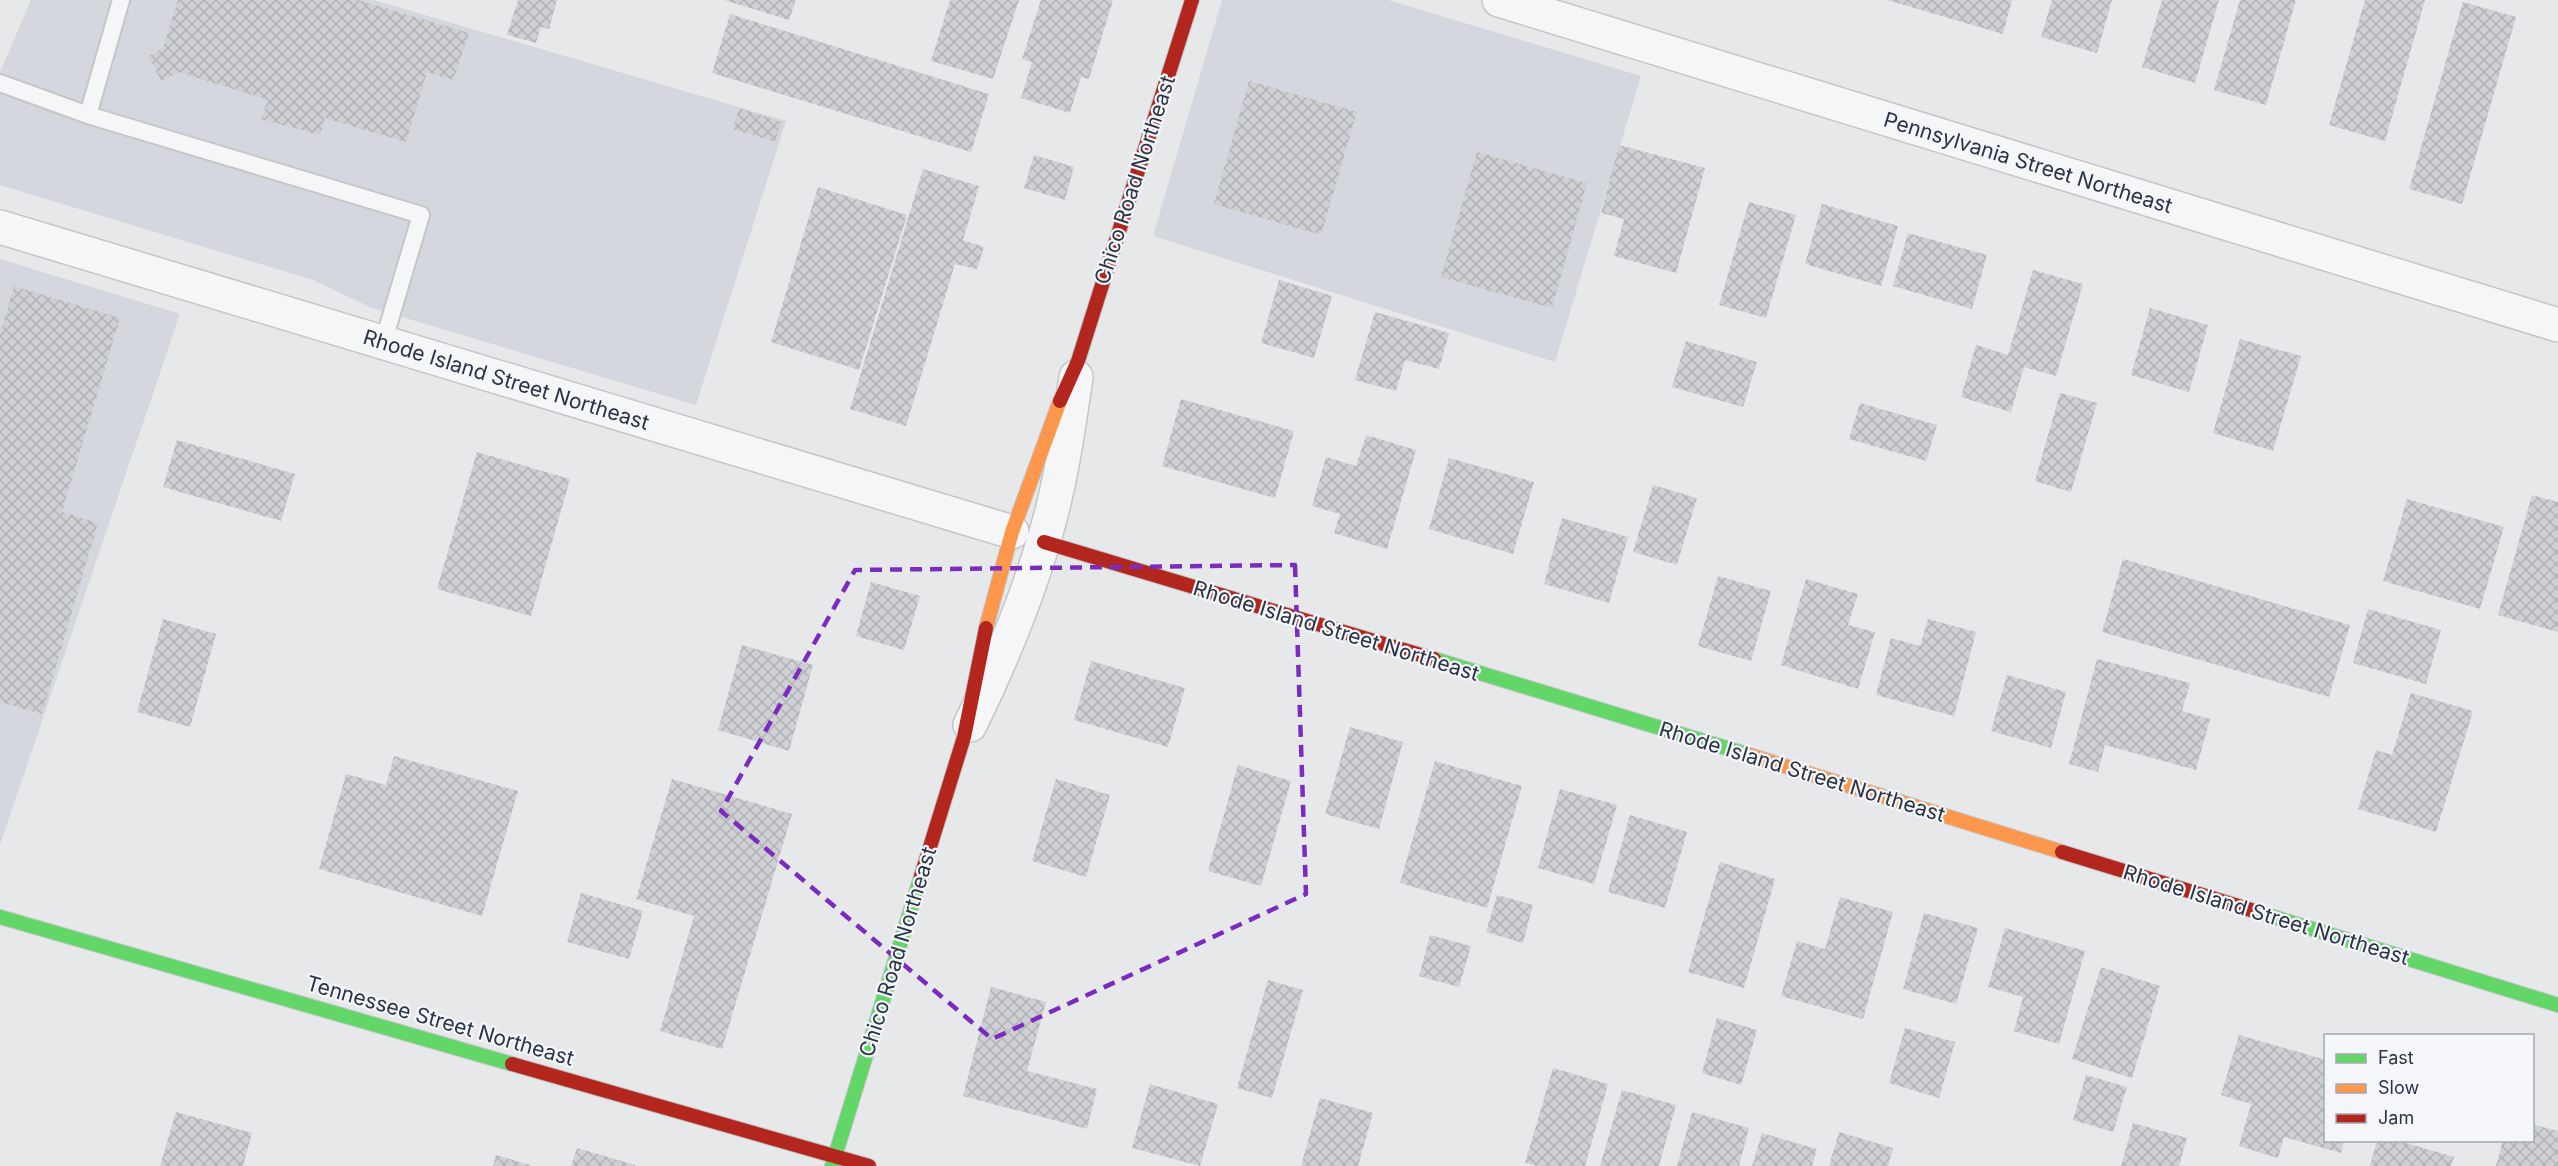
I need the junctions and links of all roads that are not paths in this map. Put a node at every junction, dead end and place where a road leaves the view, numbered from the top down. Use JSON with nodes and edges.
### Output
{"nodes":[{"id":1,"x":122,"y":0,"type":"edge"},
{"id":2,"x":1192,"y":0,"type":"edge"},
{"id":3,"x":1499,"y":0,"type":"edge"},
{"id":4,"x":0,"y":82,"type":"edge"},
{"id":5,"x":87,"y":115,"type":"junction"},
{"id":6,"x":0,"y":227,"type":"edge"},
{"id":7,"x":2558,"y":325,"type":"edge"},
{"id":8,"x":383,"y":343,"type":"junction"},
{"id":9,"x":1078,"y":361,"type":"junction"},
{"id":10,"x":1011,"y":532,"type":"junction"},
{"id":11,"x":1044,"y":542,"type":"junction"},
{"id":12,"x":964,"y":737,"type":"junction"},
{"id":13,"x":0,"y":917,"type":"edge"},
{"id":14,"x":2558,"y":1005,"type":"edge"},
{"id":15,"x":833,"y":1161,"type":"edge"},
{"id":16,"x":869,"y":1166,"type":"edge"}],
"edges":[{"from":1,"to":5,"type":"lane"},
{"from":2,"to":9,"type":"street","name":"Chico Road Northeast"},
{"from":3,"to":7,"type":"street","name":"Pennsylvania Street Northeast"},
{"from":4,"to":5,"type":"lane"},
{"from":5,"to":8,"type":"lane"},
{"from":6,"to":8,"type":"street","name":"Rhode Island Street Northeast"},
{"from":8,"to":10,"type":"street","name":"Rhode Island Street Northeast"},
{"from":9,"to":10,"type":"street","name":"Chico Road Northeast"},
{"from":9,"to":11,"type":"street","name":"Chico Road Northeast"},
{"from":10,"to":12,"type":"street","name":"Chico Road Northeast"},
{"from":11,"to":12,"type":"street","name":"Chico Road Northeast"},
{"from":11,"to":14,"type":"street","name":"Rhode Island Street Northeast"},
{"from":12,"to":15,"type":"street","name":"Chico Road Northeast"},
{"from":13,"to":15,"type":"street","name":"Tennessee Street Northeast"},
{"from":15,"to":16,"type":"street","name":"Tennessee Street Northeast"}]}
